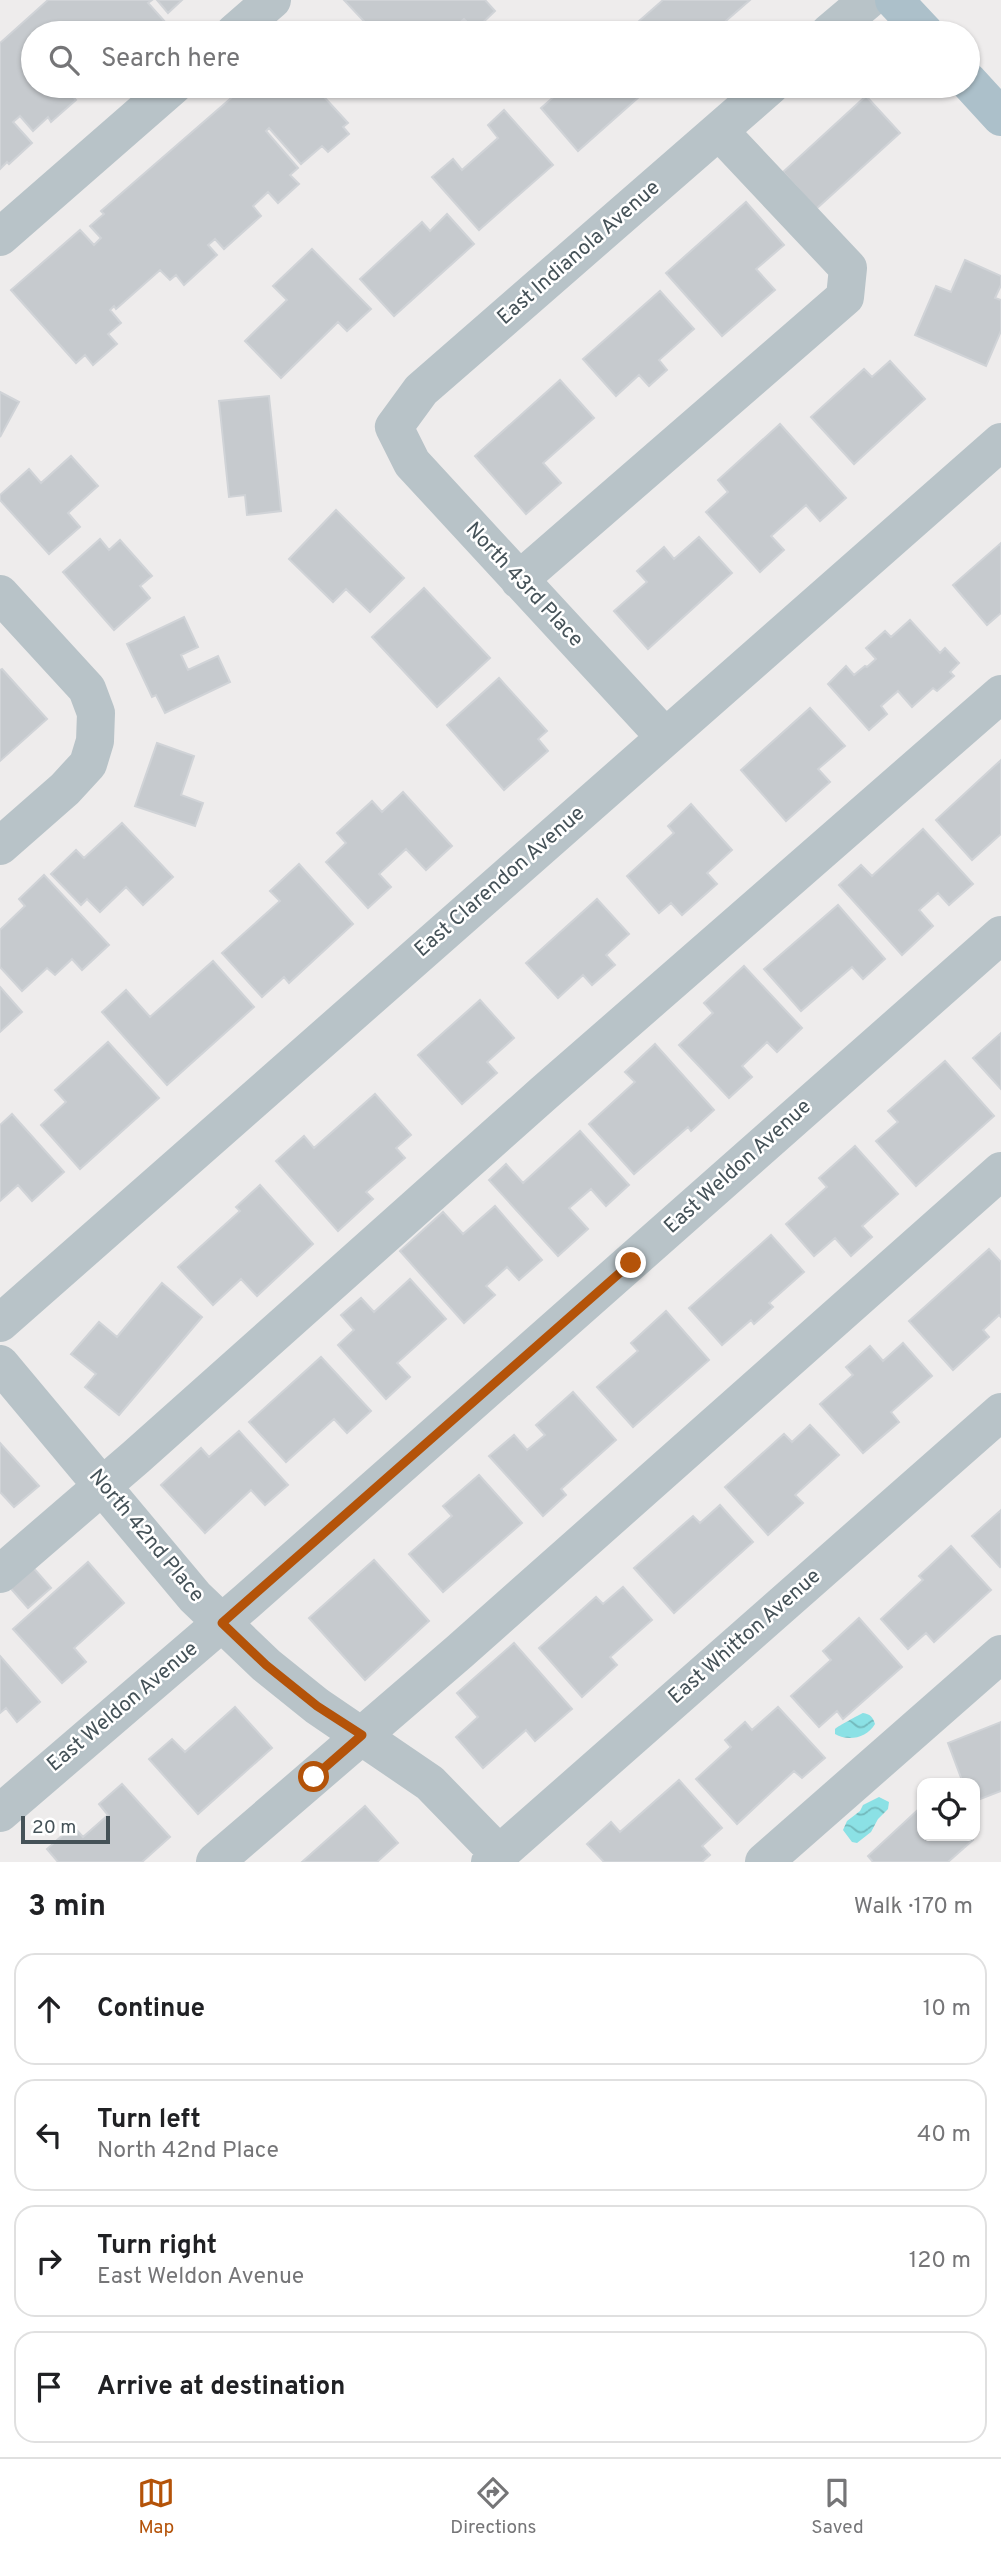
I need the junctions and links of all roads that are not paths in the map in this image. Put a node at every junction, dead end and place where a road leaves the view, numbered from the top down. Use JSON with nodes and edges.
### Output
{"nodes":[{"id":1,"x":272,"y":0,"type":"edge"},
{"id":2,"x":868,"y":0,"type":"edge"},
{"id":3,"x":894,"y":0,"type":"edge"},
{"id":4,"x":248,"y":21,"type":"edge"},
{"id":5,"x":843,"y":21,"type":"edge"},
{"id":6,"x":914,"y":21,"type":"edge"},
{"id":7,"x":980,"y":93,"type":"edge"},
{"id":8,"x":159,"y":98,"type":"edge"},
{"id":9,"x":756,"y":98,"type":"edge"},
{"id":10,"x":1001,"y":117,"type":"edge"},
{"id":11,"x":719,"y":131,"type":"junction"},
{"id":12,"x":0,"y":237,"type":"edge"},
{"id":13,"x":394,"y":427,"type":"joint"},
{"id":14,"x":1001,"y":442,"type":"edge"},
{"id":15,"x":519,"y":580,"type":"junction"},
{"id":16,"x":0,"y":594,"type":"edge"},
{"id":17,"x":1001,"y":694,"type":"edge"},
{"id":18,"x":665,"y":737,"type":"junction"},
{"id":19,"x":0,"y":846,"type":"edge"},
{"id":20,"x":1001,"y":934,"type":"edge"},
{"id":21,"x":1001,"y":1171,"type":"edge"},
{"id":22,"x":0,"y":1323,"type":"edge"},
{"id":23,"x":0,"y":1364,"type":"edge"},
{"id":24,"x":1001,"y":1412,"type":"edge"},
{"id":25,"x":103,"y":1485,"type":"junction"},
{"id":26,"x":0,"y":1574,"type":"edge"},
{"id":27,"x":222,"y":1623,"type":"junction"},
{"id":28,"x":1001,"y":1654,"type":"edge"},
{"id":29,"x":362,"y":1735,"type":"junction"},
{"id":30,"x":0,"y":1813,"type":"edge"},
{"id":31,"x":495,"y":1858,"type":"edge"},
{"id":32,"x":215,"y":1862,"type":"edge"},
{"id":33,"x":764,"y":1862,"type":"edge"}],
"edges":[{"from":1,"to":4,"type":"street"},
{"from":2,"to":5,"type":"street"},
{"from":3,"to":6,"type":"main road"},
{"from":7,"to":10,"type":"main road"},
{"from":8,"to":12,"type":"street"},
{"from":9,"to":11,"type":"street","name":"East Indianola Avenue"},
{"from":11,"to":13,"type":"street","name":"East Indianola Avenue"},
{"from":11,"to":15,"type":"street"},
{"from":13,"to":15,"type":"street","name":"North 43rd Place"},
{"from":14,"to":18,"type":"street","name":"East Clarendon Avenue"},
{"from":15,"to":18,"type":"street","name":"North 43rd Place"},
{"from":16,"to":19,"type":"street"},
{"from":17,"to":25,"type":"street"},
{"from":18,"to":22,"type":"street","name":"East Clarendon Avenue"},
{"from":20,"to":27,"type":"street","name":"East Weldon Avenue"},
{"from":21,"to":29,"type":"street"},
{"from":23,"to":25,"type":"street","name":"North 42nd Place"},
{"from":24,"to":31,"type":"street","name":"East Whitton Avenue"},
{"from":25,"to":26,"type":"street"},
{"from":25,"to":27,"type":"street","name":"North 42nd Place"},
{"from":27,"to":29,"type":"street","name":"North 42nd Place"},
{"from":27,"to":30,"type":"street","name":"East Weldon Avenue"},
{"from":28,"to":33,"type":"street"},
{"from":29,"to":31,"type":"street","name":"North 42nd Place"},
{"from":29,"to":32,"type":"street"}]}
